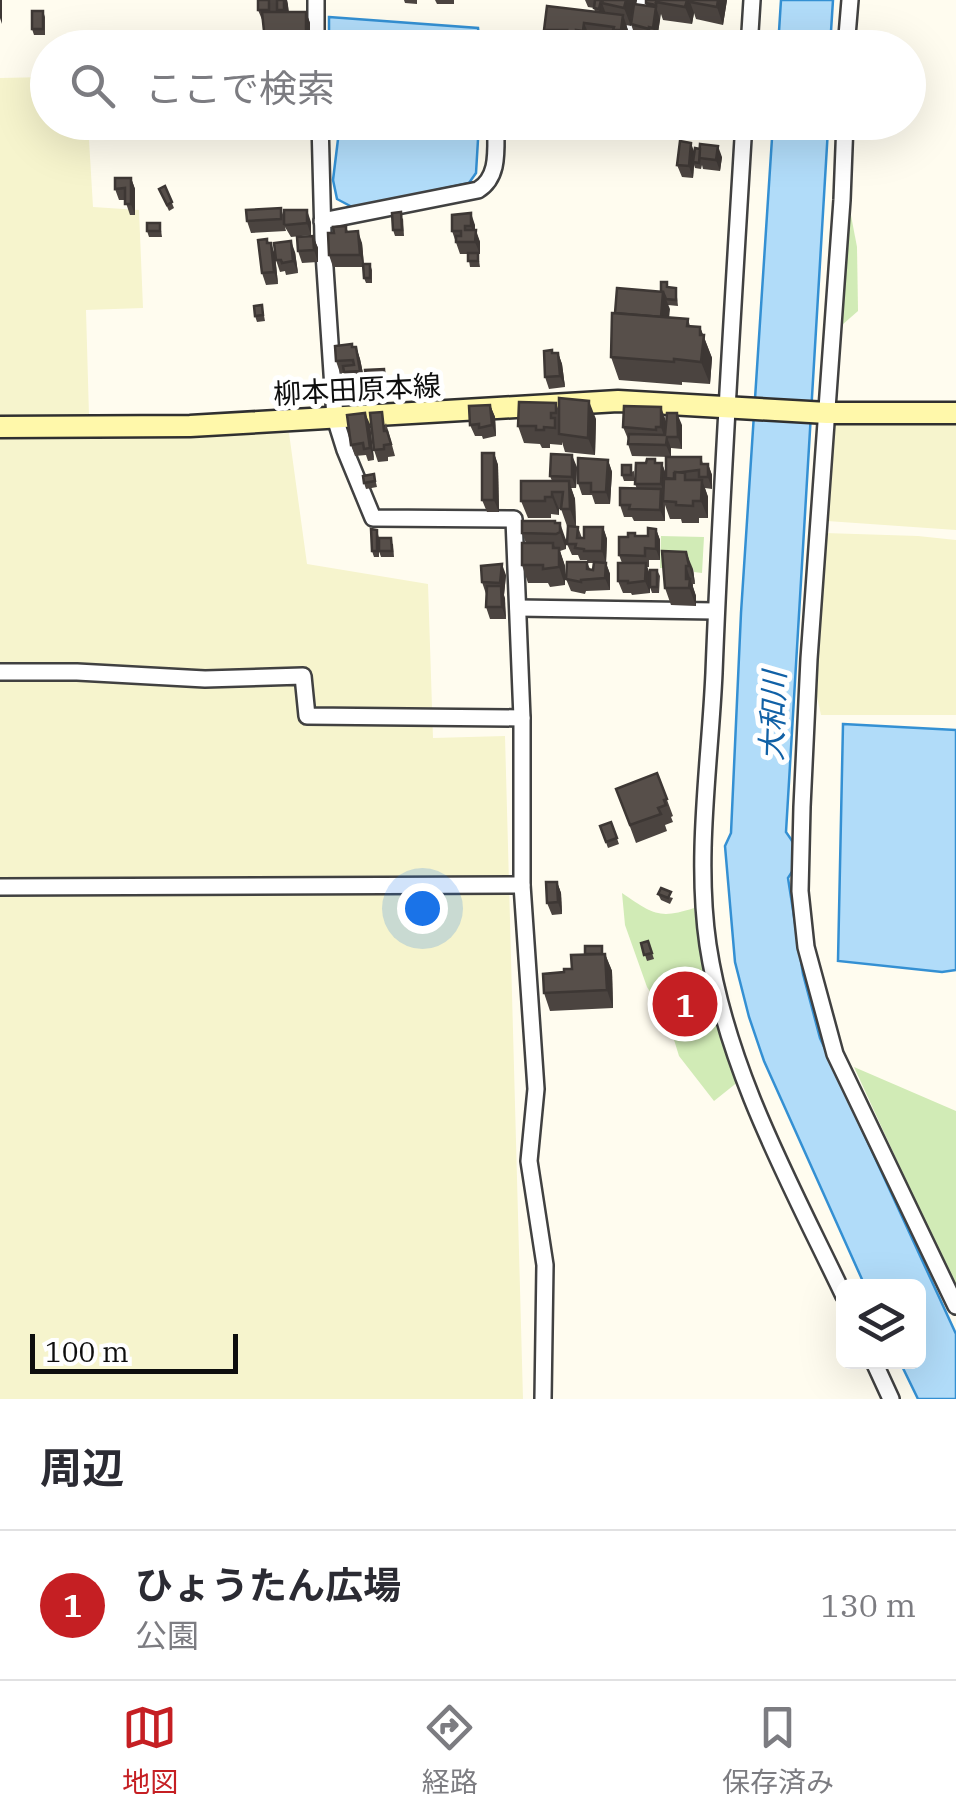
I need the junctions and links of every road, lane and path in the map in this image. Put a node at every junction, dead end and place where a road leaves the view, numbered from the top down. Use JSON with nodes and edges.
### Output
{"nodes":[{"id":1,"x":316,"y":0,"type":"edge"},
{"id":2,"x":639,"y":0,"type":"edge"},
{"id":3,"x":752,"y":0,"type":"edge"},
{"id":4,"x":850,"y":0,"type":"edge"},
{"id":5,"x":316,"y":30,"type":"edge"},
{"id":6,"x":633,"y":30,"type":"edge"},
{"id":7,"x":750,"y":30,"type":"edge"},
{"id":8,"x":848,"y":30,"type":"edge"},
{"id":9,"x":320,"y":140,"type":"edge"},
{"id":10,"x":495,"y":140,"type":"edge"},
{"id":11,"x":743,"y":140,"type":"edge"},
{"id":12,"x":844,"y":140,"type":"edge"},
{"id":13,"x":322,"y":221,"type":"junction"},
{"id":14,"x":728,"y":408,"type":"junction"},
{"id":15,"x":956,"y":412,"type":"edge"},
{"id":16,"x":825,"y":413,"type":"junction"},
{"id":17,"x":335,"y":418,"type":"junction"},
{"id":18,"x":0,"y":428,"type":"edge"},
{"id":19,"x":518,"y":608,"type":"junction"},
{"id":20,"x":715,"y":612,"type":"junction"},
{"id":21,"x":0,"y":672,"type":"edge"},
{"id":22,"x":522,"y":718,"type":"junction"},
{"id":23,"x":522,"y":885,"type":"junction"},
{"id":24,"x":0,"y":886,"type":"edge"},
{"id":25,"x":836,"y":1279,"type":"edge"},
{"id":26,"x":956,"y":1306,"type":"edge"},
{"id":27,"x":877,"y":1369,"type":"edge"},
{"id":28,"x":544,"y":1399,"type":"edge"},
{"id":29,"x":891,"y":1399,"type":"edge"}],
"edges":[{"from":1,"to":5,"type":"street"},
{"from":2,"to":6,"type":"street"},
{"from":3,"to":7,"type":"street"},
{"from":4,"to":8,"type":"street"},
{"from":9,"to":13,"type":"street"},
{"from":10,"to":13,"type":"street"},
{"from":11,"to":14,"type":"street"},
{"from":12,"to":16,"type":"street"},
{"from":13,"to":17,"type":"street"},
{"from":14,"to":16,"type":"main road","name":"柳本田原本線"},
{"from":14,"to":17,"type":"main road","name":"柳本田原本線"},
{"from":14,"to":20,"type":"street"},
{"from":15,"to":16,"type":"main road","name":"柳本田原本線"},
{"from":16,"to":26,"type":"street"},
{"from":17,"to":18,"type":"main road","name":"柳本田原本線"},
{"from":17,"to":19,"type":"street"},
{"from":19,"to":20,"type":"street"},
{"from":19,"to":22,"type":"street"},
{"from":20,"to":25,"type":"street"},
{"from":21,"to":22,"type":"street"},
{"from":22,"to":23,"type":"street"},
{"from":23,"to":24,"type":"street"},
{"from":23,"to":28,"type":"street"},
{"from":27,"to":29,"type":"street"}]}
